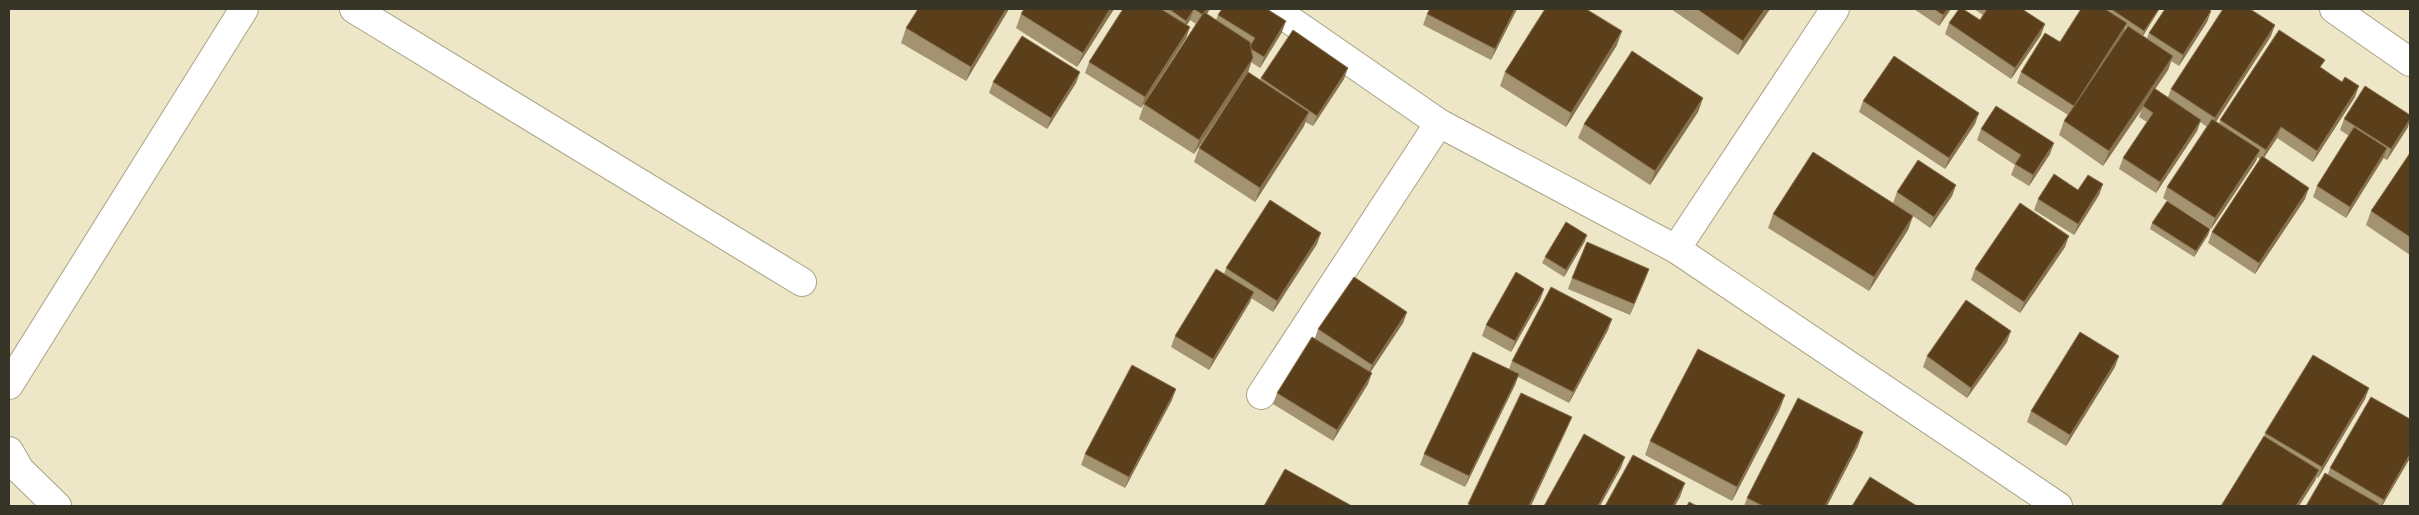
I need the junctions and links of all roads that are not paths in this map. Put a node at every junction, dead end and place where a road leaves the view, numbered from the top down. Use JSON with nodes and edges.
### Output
{"nodes":[{"id":1,"x":244,"y":9,"type":"edge"},
{"id":2,"x":354,"y":9,"type":"edge"},
{"id":3,"x":1274,"y":9,"type":"edge"},
{"id":4,"x":1835,"y":9,"type":"edge"},
{"id":5,"x":2334,"y":9,"type":"edge"},
{"id":6,"x":2410,"y":62,"type":"edge"},
{"id":7,"x":1439,"y":123,"type":"junction"},
{"id":8,"x":1676,"y":249,"type":"junction"},
{"id":9,"x":802,"y":282,"type":"dead end"},
{"id":10,"x":9,"y":385,"type":"edge"},
{"id":11,"x":1262,"y":394,"type":"dead end"},
{"id":12,"x":9,"y":451,"type":"edge"},
{"id":13,"x":57,"y":506,"type":"edge"},
{"id":14,"x":2058,"y":506,"type":"edge"}],
"edges":[{"from":1,"to":10,"type":"street"},
{"from":2,"to":9,"type":"street"},
{"from":3,"to":7,"type":"street"},
{"from":4,"to":8,"type":"street"},
{"from":5,"to":6,"type":"street"},
{"from":7,"to":8,"type":"street"},
{"from":7,"to":11,"type":"street"},
{"from":8,"to":14,"type":"street"},
{"from":12,"to":13,"type":"street"}]}
